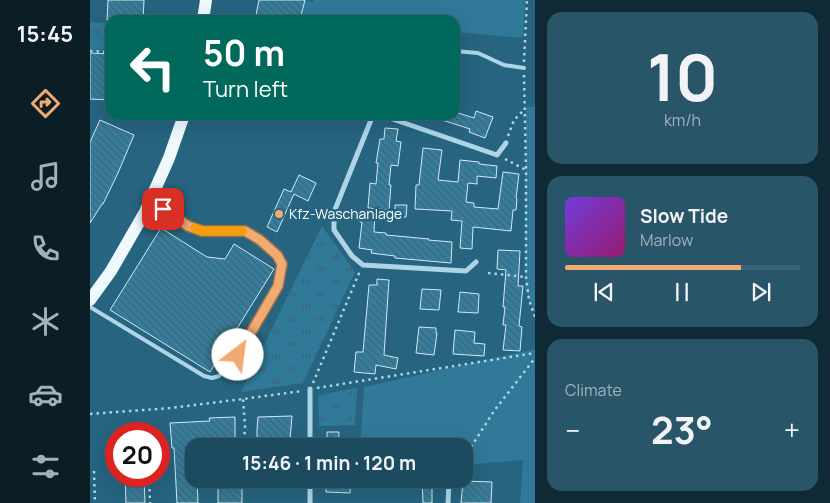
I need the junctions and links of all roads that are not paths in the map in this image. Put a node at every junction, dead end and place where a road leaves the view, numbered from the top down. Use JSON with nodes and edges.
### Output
{"nodes":[{"id":1,"x":206,"y":0,"type":"edge"},
{"id":2,"x":204,"y":15,"type":"edge"},
{"id":3,"x":460,"y":51,"type":"edge"},
{"id":4,"x":524,"y":68,"type":"road end"},
{"id":5,"x":182,"y":120,"type":"edge"},
{"id":6,"x":371,"y":120,"type":"edge"},
{"id":7,"x":395,"y":120,"type":"edge"},
{"id":8,"x":506,"y":143,"type":"road end"},
{"id":9,"x":150,"y":200,"type":"junction"},
{"id":10,"x":476,"y":262,"type":"dead end"},
{"id":11,"x":90,"y":300,"type":"edge"},
{"id":12,"x":90,"y":307,"type":"edge"},
{"id":13,"x":310,"y":390,"type":"road end"},
{"id":14,"x":310,"y":438,"type":"edge"},
{"id":15,"x":310,"y":488,"type":"edge"},
{"id":16,"x":449,"y":488,"type":"edge"},
{"id":17,"x":310,"y":503,"type":"edge"},
{"id":18,"x":448,"y":503,"type":"edge"}],
"edges":[{"from":1,"to":2,"type":"main road"},
{"from":3,"to":4,"type":"lane"},
{"from":5,"to":9,"type":"main road"},
{"from":6,"to":10,"type":"street"},
{"from":7,"to":8,"type":"street"},
{"from":9,"to":11,"type":"main road"},
{"from":9,"to":12,"type":"lane"},
{"from":13,"to":14,"type":"street"},
{"from":15,"to":17,"type":"street"},
{"from":16,"to":18,"type":"street"}]}
